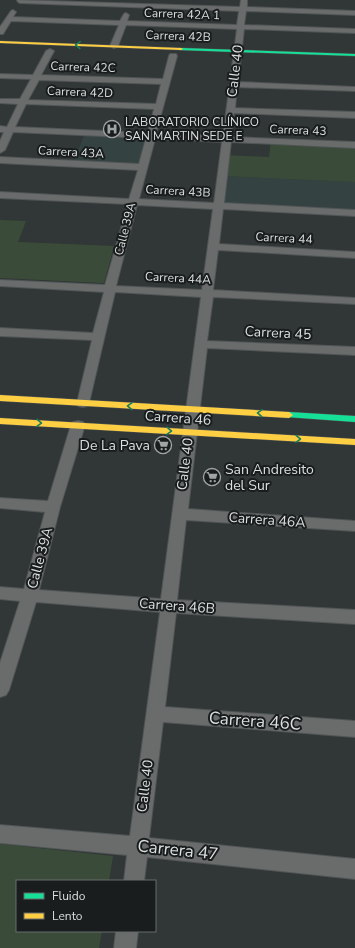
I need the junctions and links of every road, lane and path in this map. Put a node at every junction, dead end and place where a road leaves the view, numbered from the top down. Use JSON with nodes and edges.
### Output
{"nodes":[{"id":1,"x":244,"y":0,"type":"edge"},
{"id":2,"x":20,"y":1,"type":"edge"},
{"id":3,"x":131,"y":2,"type":"edge"},
{"id":4,"x":243,"y":9,"type":"junction"},
{"id":5,"x":8,"y":19,"type":"junction"},
{"id":6,"x":354,"y":20,"type":"edge"},
{"id":7,"x":123,"y":23,"type":"junction"},
{"id":8,"x":241,"y":27,"type":"junction"},
{"id":9,"x":0,"y":32,"type":"edge"},
{"id":10,"x":0,"y":42,"type":"edge"},
{"id":11,"x":114,"y":46,"type":"junction"},
{"id":12,"x":0,"y":50,"type":"edge"},
{"id":13,"x":50,"y":51,"type":"junction"},
{"id":14,"x":238,"y":54,"type":"junction"},
{"id":15,"x":355,"y":55,"type":"edge"},
{"id":16,"x":173,"y":56,"type":"junction"},
{"id":17,"x":355,"y":62,"type":"edge"},
{"id":18,"x":0,"y":76,"type":"edge"},
{"id":19,"x":36,"y":77,"type":"junction"},
{"id":20,"x":166,"y":82,"type":"junction"},
{"id":21,"x":234,"y":84,"type":"junction"},
{"id":22,"x":355,"y":89,"type":"edge"},
{"id":23,"x":0,"y":101,"type":"edge"},
{"id":24,"x":23,"y":102,"type":"junction"},
{"id":25,"x":158,"y":107,"type":"junction"},
{"id":26,"x":231,"y":110,"type":"junction"},
{"id":27,"x":355,"y":115,"type":"edge"},
{"id":28,"x":4,"y":129,"type":"edge"},
{"id":29,"x":150,"y":136,"type":"junction"},
{"id":30,"x":227,"y":139,"type":"junction"},
{"id":31,"x":355,"y":145,"type":"edge"},
{"id":32,"x":0,"y":150,"type":"edge"},
{"id":33,"x":0,"y":160,"type":"edge"},
{"id":34,"x":142,"y":167,"type":"junction"},
{"id":35,"x":0,"y":195,"type":"edge"},
{"id":36,"x":132,"y":202,"type":"junction"},
{"id":37,"x":217,"y":206,"type":"junction"},
{"id":38,"x":355,"y":213,"type":"edge"},
{"id":39,"x":212,"y":247,"type":"junction"},
{"id":40,"x":355,"y":255,"type":"edge"},
{"id":41,"x":0,"y":283,"type":"edge"},
{"id":42,"x":110,"y":288,"type":"junction"},
{"id":43,"x":206,"y":292,"type":"junction"},
{"id":44,"x":355,"y":301,"type":"edge"},
{"id":45,"x":0,"y":332,"type":"edge"},
{"id":46,"x":98,"y":337,"type":"junction"},
{"id":47,"x":200,"y":344,"type":"junction"},
{"id":48,"x":355,"y":351,"type":"edge"},
{"id":49,"x":0,"y":398,"type":"edge"},
{"id":50,"x":83,"y":403,"type":"junction"},
{"id":51,"x":192,"y":409,"type":"junction"},
{"id":52,"x":355,"y":419,"type":"edge"},
{"id":53,"x":0,"y":421,"type":"edge"},
{"id":54,"x":78,"y":425,"type":"junction"},
{"id":55,"x":189,"y":432,"type":"junction"},
{"id":56,"x":355,"y":442,"type":"edge"},
{"id":57,"x":0,"y":503,"type":"edge"},
{"id":58,"x":53,"y":507,"type":"junction"},
{"id":59,"x":179,"y":514,"type":"junction"},
{"id":60,"x":355,"y":526,"type":"edge"},
{"id":61,"x":0,"y":593,"type":"edge"},
{"id":62,"x":30,"y":595,"type":"junction"},
{"id":63,"x":168,"y":606,"type":"junction"},
{"id":64,"x":355,"y":617,"type":"edge"},
{"id":65,"x":0,"y":690,"type":"edge"},
{"id":66,"x":154,"y":714,"type":"junction"},
{"id":67,"x":355,"y":729,"type":"edge"},
{"id":68,"x":0,"y":834,"type":"edge"},
{"id":69,"x":138,"y":846,"type":"junction"},
{"id":70,"x":355,"y":869,"type":"edge"},
{"id":71,"x":134,"y":880,"type":"edge"},
{"id":72,"x":127,"y":932,"type":"edge"},
{"id":73,"x":125,"y":948,"type":"edge"}],
"edges":[{"from":1,"to":4,"type":"street","name":"Calle 40"},
{"from":2,"to":3,"type":"street"},
{"from":2,"to":5,"type":"street"},
{"from":3,"to":4,"type":"street"},
{"from":3,"to":7,"type":"street"},
{"from":4,"to":6,"type":"street"},
{"from":4,"to":8,"type":"street","name":"Calle 40"},
{"from":5,"to":7,"type":"street","name":"Carrera 42A 1"},
{"from":5,"to":9,"type":"street"},
{"from":6,"to":8,"type":"street","name":"Carrera 42A 1"},
{"from":7,"to":8,"type":"street","name":"Carrera 42A 1"},
{"from":7,"to":11,"type":"street"},
{"from":8,"to":14,"type":"street","name":"Calle 40"},
{"from":11,"to":10,"type":"street","name":"Carrera 42B","one_way":true},
{"from":11,"to":14,"type":"street","name":"Carrera 42B"},
{"from":12,"to":13,"type":"street","name":"Carrera 42B"},
{"from":13,"to":16,"type":"street","name":"Carrera 42B"},
{"from":13,"to":19,"type":"street"},
{"from":14,"to":15,"type":"street","name":"Carrera 42B"},
{"from":14,"to":16,"type":"street","name":"Carrera 42B"},
{"from":14,"to":17,"type":"street","name":"Carrera 42B"},
{"from":14,"to":21,"type":"street","name":"Calle 40"},
{"from":16,"to":20,"type":"street","name":"Calle 39A"},
{"from":18,"to":19,"type":"street","name":"Carrera 42C"},
{"from":19,"to":20,"type":"street","name":"Carrera 42C"},
{"from":19,"to":24,"type":"street"},
{"from":20,"to":25,"type":"street","name":"Calle 39A"},
{"from":21,"to":22,"type":"street"},
{"from":21,"to":26,"type":"street","name":"Calle 40"},
{"from":23,"to":24,"type":"street","name":"Carrera 42D"},
{"from":24,"to":25,"type":"street","name":"Carrera 42D"},
{"from":24,"to":28,"type":"street"},
{"from":25,"to":29,"type":"street","name":"Calle 39A"},
{"from":26,"to":27,"type":"street"},
{"from":26,"to":30,"type":"street","name":"Calle 40"},
{"from":28,"to":29,"type":"street","name":"Carrera 43"},
{"from":28,"to":32,"type":"street"},
{"from":29,"to":30,"type":"street","name":"Carrera 43"},
{"from":29,"to":34,"type":"street","name":"Calle 39A"},
{"from":30,"to":31,"type":"street","name":"Carrera 43"},
{"from":30,"to":37,"type":"street","name":"Calle 40"},
{"from":33,"to":34,"type":"street","name":"Carrera 43A"},
{"from":34,"to":36,"type":"street","name":"Calle 39A"},
{"from":35,"to":36,"type":"street","name":"Carrera 43B"},
{"from":36,"to":37,"type":"street","name":"Carrera 43B"},
{"from":36,"to":42,"type":"street","name":"Calle 39A"},
{"from":37,"to":38,"type":"street","name":"Carrera 43B"},
{"from":37,"to":39,"type":"street","name":"Calle 40"},
{"from":39,"to":40,"type":"street","name":"Carrera 44"},
{"from":39,"to":43,"type":"street","name":"Calle 40"},
{"from":41,"to":42,"type":"street","name":"Carrera 44A"},
{"from":42,"to":43,"type":"street","name":"Carrera 44A"},
{"from":42,"to":46,"type":"street","name":"Calle 39A"},
{"from":43,"to":44,"type":"street","name":"Carrera 44A"},
{"from":43,"to":47,"type":"street","name":"Calle 40"},
{"from":45,"to":46,"type":"street"},
{"from":46,"to":50,"type":"street","name":"Calle 39A"},
{"from":47,"to":48,"type":"street","name":"Carrera 45"},
{"from":47,"to":51,"type":"street","name":"Calle 40"},
{"from":49,"to":50,"type":"street","name":"Carrera 46"},
{"from":51,"to":50,"type":"street","name":"Carrera 46","one_way":true},
{"from":52,"to":51,"type":"street","name":"Carrera 46","one_way":true},
{"from":51,"to":55,"type":"street","name":"Calle 40"},
{"from":53,"to":54,"type":"street","name":"Carrera 46","one_way":true},
{"from":54,"to":55,"type":"street","name":"Carrera 46","one_way":true},
{"from":54,"to":58,"type":"street","name":"Calle 39A"},
{"from":55,"to":56,"type":"street","name":"Carrera 46","one_way":true},
{"from":55,"to":59,"type":"street","name":"Calle 40"},
{"from":57,"to":58,"type":"street"},
{"from":58,"to":62,"type":"street","name":"Calle 39A"},
{"from":59,"to":60,"type":"street","name":"Carrera 46A"},
{"from":59,"to":63,"type":"street","name":"Calle 40"},
{"from":61,"to":62,"type":"street","name":"Carrera 46B"},
{"from":62,"to":63,"type":"street","name":"Carrera 46B"},
{"from":62,"to":65,"type":"street","name":"Calle 39A"},
{"from":63,"to":64,"type":"street","name":"Carrera 46B"},
{"from":63,"to":66,"type":"street","name":"Calle 40"},
{"from":66,"to":67,"type":"street","name":"Carrera 46C"},
{"from":66,"to":69,"type":"street","name":"Calle 40"},
{"from":68,"to":69,"type":"street","name":"Carrera 47"},
{"from":69,"to":70,"type":"street","name":"Carrera 47"},
{"from":69,"to":71,"type":"street","name":"Calle 40"},
{"from":72,"to":73,"type":"street"}]}
